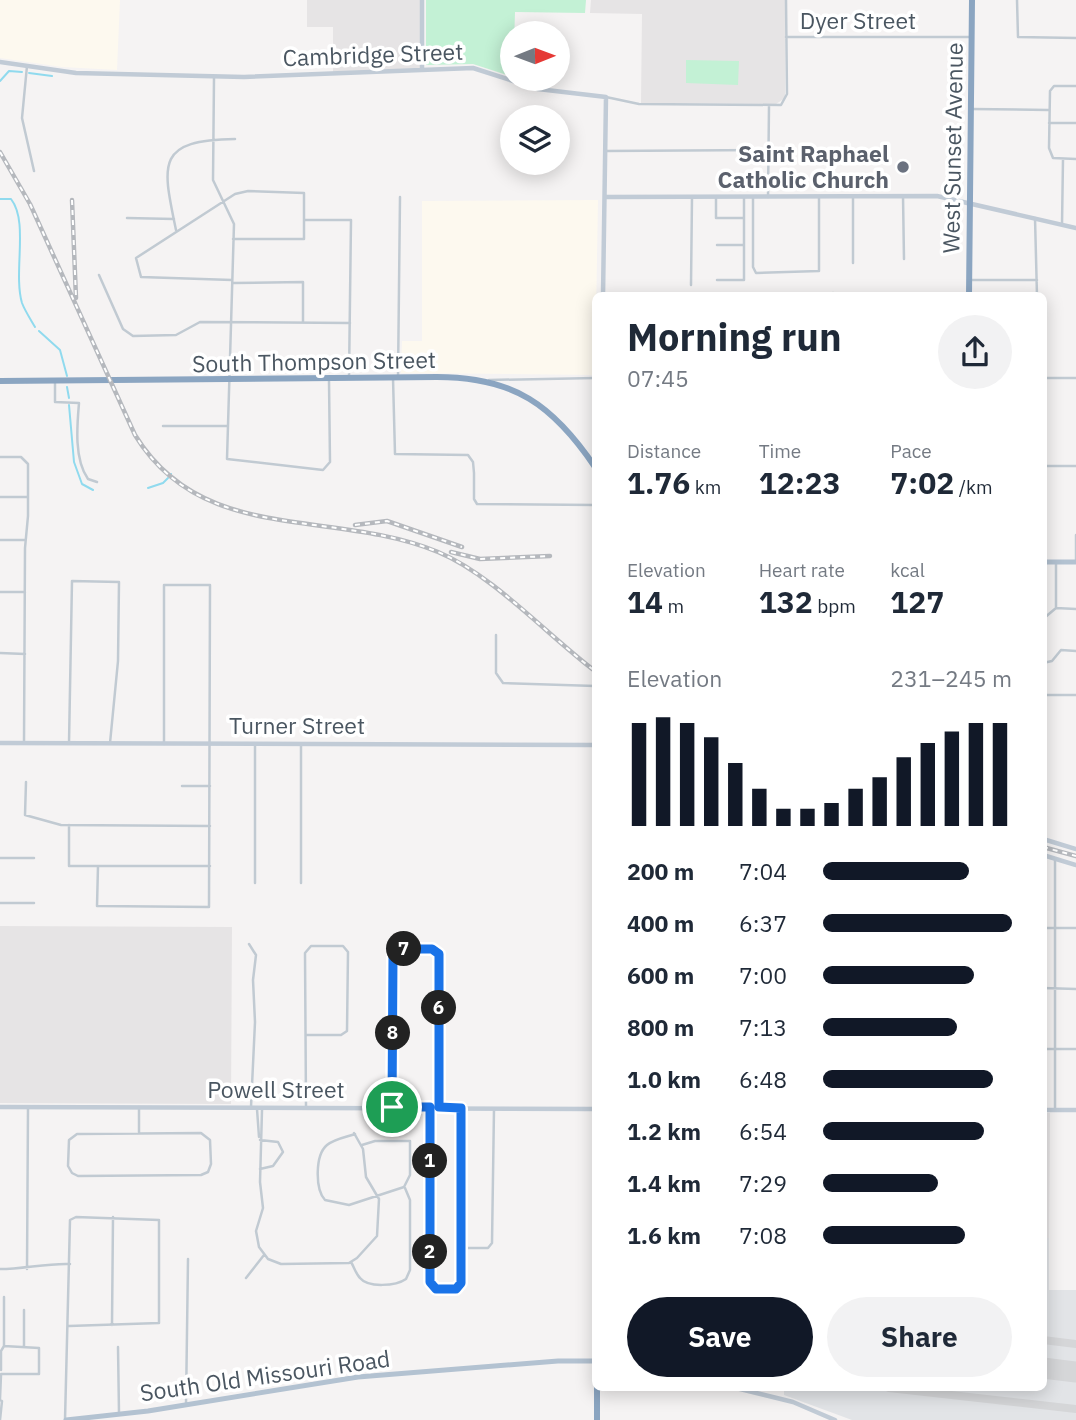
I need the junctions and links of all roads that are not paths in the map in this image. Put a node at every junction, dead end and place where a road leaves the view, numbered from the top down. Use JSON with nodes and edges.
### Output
{"nodes":[{"id":1,"x":422,"y":0,"type":"edge"},
{"id":2,"x":786,"y":0,"type":"edge"},
{"id":3,"x":972,"y":0,"type":"edge"},
{"id":4,"x":1017,"y":0,"type":"edge"},
{"id":5,"x":786,"y":37,"type":"junction"},
{"id":6,"x":971,"y":37,"type":"junction"},
{"id":7,"x":1076,"y":38,"type":"edge"},
{"id":8,"x":0,"y":62,"type":"edge"},
{"id":9,"x":27,"y":66,"type":"junction"},
{"id":10,"x":422,"y":68,"type":"junction"},
{"id":11,"x":214,"y":77,"type":"junction"},
{"id":12,"x":1076,"y":86,"type":"edge"},
{"id":13,"x":606,"y":97,"type":"junction"},
{"id":14,"x":769,"y":106,"type":"junction"},
{"id":15,"x":971,"y":109,"type":"junction"},
{"id":16,"x":1049,"y":110,"type":"junction"},
{"id":17,"x":1049,"y":123,"type":"junction"},
{"id":18,"x":1076,"y":123,"type":"edge"},
{"id":19,"x":213,"y":139,"type":"junction"},
{"id":20,"x":235,"y":139,"type":"dead end"},
{"id":21,"x":768,"y":150,"type":"junction"},
{"id":22,"x":605,"y":151,"type":"junction"},
{"id":23,"x":1063,"y":159,"type":"junction"},
{"id":24,"x":1076,"y":159,"type":"edge"},
{"id":25,"x":34,"y":171,"type":"dead end"},
{"id":26,"x":853,"y":196,"type":"junction"},
{"id":27,"x":903,"y":196,"type":"junction"},
{"id":28,"x":400,"y":197,"type":"dead end"},
{"id":29,"x":605,"y":197,"type":"junction"},
{"id":30,"x":692,"y":197,"type":"junction"},
{"id":31,"x":716,"y":197,"type":"junction"},
{"id":32,"x":744,"y":197,"type":"junction"},
{"id":33,"x":753,"y":197,"type":"junction"},
{"id":34,"x":768,"y":197,"type":"junction"},
{"id":35,"x":819,"y":197,"type":"junction"},
{"id":36,"x":223,"y":201,"type":"junction"},
{"id":37,"x":970,"y":202,"type":"junction"},
{"id":38,"x":127,"y":218,"type":"dead end"},
{"id":39,"x":744,"y":218,"type":"junction"},
{"id":40,"x":1035,"y":218,"type":"junction"},
{"id":41,"x":174,"y":219,"type":"junction"},
{"id":42,"x":304,"y":220,"type":"junction"},
{"id":43,"x":1062,"y":225,"type":"junction"},
{"id":44,"x":1076,"y":229,"type":"edge"},
{"id":45,"x":176,"y":231,"type":"junction"},
{"id":46,"x":233,"y":239,"type":"junction"},
{"id":47,"x":717,"y":245,"type":"dead end"},
{"id":48,"x":744,"y":245,"type":"junction"},
{"id":49,"x":904,"y":259,"type":"dead end"},
{"id":50,"x":853,"y":263,"type":"dead end"},
{"id":51,"x":99,"y":275,"type":"dead end"},
{"id":52,"x":717,"y":280,"type":"dead end"},
{"id":53,"x":969,"y":280,"type":"junction"},
{"id":54,"x":1037,"y":280,"type":"junction"},
{"id":55,"x":233,"y":281,"type":"junction"},
{"id":56,"x":691,"y":285,"type":"dead end"},
{"id":57,"x":603,"y":292,"type":"edge"},
{"id":58,"x":969,"y":292,"type":"edge"},
{"id":59,"x":1037,"y":292,"type":"edge"},
{"id":60,"x":232,"y":322,"type":"junction"},
{"id":61,"x":303,"y":322,"type":"junction"},
{"id":62,"x":350,"y":323,"type":"junction"},
{"id":63,"x":329,"y":377,"type":"junction"},
{"id":64,"x":349,"y":378,"type":"junction"},
{"id":65,"x":396,"y":378,"type":"junction"},
{"id":66,"x":592,"y":378,"type":"edge"},
{"id":67,"x":1047,"y":378,"type":"edge"},
{"id":68,"x":1076,"y":378,"type":"edge"},
{"id":69,"x":230,"y":380,"type":"junction"},
{"id":70,"x":478,"y":380,"type":"junction"},
{"id":71,"x":0,"y":381,"type":"edge"},
{"id":72,"x":55,"y":381,"type":"junction"},
{"id":73,"x":163,"y":426,"type":"dead end"},
{"id":74,"x":228,"y":426,"type":"junction"},
{"id":75,"x":0,"y":457,"type":"edge"},
{"id":76,"x":592,"y":463,"type":"edge"},
{"id":77,"x":1047,"y":466,"type":"edge"},
{"id":78,"x":1076,"y":466,"type":"edge"},
{"id":79,"x":97,"y":482,"type":"dead end"},
{"id":80,"x":0,"y":497,"type":"edge"},
{"id":81,"x":28,"y":497,"type":"junction"},
{"id":82,"x":592,"y":505,"type":"edge"},
{"id":83,"x":1076,"y":535,"type":"edge"},
{"id":84,"x":0,"y":540,"type":"edge"},
{"id":85,"x":26,"y":540,"type":"junction"},
{"id":86,"x":1047,"y":562,"type":"edge"},
{"id":87,"x":1056,"y":562,"type":"junction"},
{"id":88,"x":1076,"y":562,"type":"edge"},
{"id":89,"x":0,"y":592,"type":"edge"},
{"id":90,"x":25,"y":592,"type":"junction"},
{"id":91,"x":1056,"y":608,"type":"junction"},
{"id":92,"x":1076,"y":609,"type":"edge"},
{"id":93,"x":1047,"y":616,"type":"edge"},
{"id":94,"x":495,"y":635,"type":"dead end"},
{"id":95,"x":1076,"y":650,"type":"edge"},
{"id":96,"x":0,"y":653,"type":"edge"},
{"id":97,"x":25,"y":653,"type":"junction"},
{"id":98,"x":1047,"y":662,"type":"edge"},
{"id":99,"x":592,"y":686,"type":"edge"},
{"id":100,"x":1047,"y":695,"type":"edge"},
{"id":101,"x":1076,"y":695,"type":"edge"},
{"id":102,"x":0,"y":743,"type":"edge"},
{"id":103,"x":24,"y":743,"type":"junction"},
{"id":104,"x":69,"y":743,"type":"junction"},
{"id":105,"x":110,"y":743,"type":"junction"},
{"id":106,"x":164,"y":744,"type":"junction"},
{"id":107,"x":210,"y":744,"type":"junction"},
{"id":108,"x":255,"y":744,"type":"junction"},
{"id":109,"x":301,"y":744,"type":"junction"},
{"id":110,"x":592,"y":745,"type":"edge"},
{"id":111,"x":26,"y":782,"type":"dead end"},
{"id":112,"x":182,"y":786,"type":"dead end"},
{"id":113,"x":210,"y":786,"type":"junction"},
{"id":114,"x":69,"y":825,"type":"junction"},
{"id":115,"x":210,"y":826,"type":"junction"},
{"id":116,"x":1047,"y":840,"type":"edge"},
{"id":117,"x":1076,"y":849,"type":"edge"},
{"id":118,"x":1047,"y":856,"type":"edge"},
{"id":119,"x":0,"y":858,"type":"edge"},
{"id":120,"x":34,"y":858,"type":"dead end"},
{"id":121,"x":1055,"y":859,"type":"junction"},
{"id":122,"x":1076,"y":865,"type":"edge"},
{"id":123,"x":98,"y":866,"type":"junction"},
{"id":124,"x":209,"y":866,"type":"junction"},
{"id":125,"x":255,"y":883,"type":"dead end"},
{"id":126,"x":301,"y":883,"type":"dead end"},
{"id":127,"x":0,"y":903,"type":"edge"},
{"id":128,"x":34,"y":903,"type":"dead end"},
{"id":129,"x":1047,"y":928,"type":"edge"},
{"id":130,"x":1076,"y":928,"type":"edge"},
{"id":131,"x":1055,"y":929,"type":"junction"},
{"id":132,"x":249,"y":944,"type":"dead end"},
{"id":133,"x":1047,"y":988,"type":"edge"},
{"id":134,"x":1055,"y":988,"type":"junction"},
{"id":135,"x":1076,"y":989,"type":"edge"},
{"id":136,"x":306,"y":1035,"type":"junction"},
{"id":137,"x":1047,"y":1049,"type":"edge"},
{"id":138,"x":1055,"y":1049,"type":"junction"},
{"id":139,"x":1076,"y":1049,"type":"edge"},
{"id":140,"x":0,"y":1107,"type":"edge"},
{"id":141,"x":139,"y":1107,"type":"junction"},
{"id":142,"x":257,"y":1107,"type":"junction"},
{"id":143,"x":306,"y":1107,"type":"junction"},
{"id":144,"x":392,"y":1107,"type":"junction"},
{"id":145,"x":430,"y":1107,"type":"junction"},
{"id":146,"x":439,"y":1107,"type":"junction"},
{"id":147,"x":28,"y":1108,"type":"junction"},
{"id":148,"x":461,"y":1108,"type":"junction"},
{"id":149,"x":494,"y":1108,"type":"junction"},
{"id":150,"x":592,"y":1109,"type":"edge"},
{"id":151,"x":1047,"y":1110,"type":"edge"},
{"id":152,"x":1055,"y":1110,"type":"junction"},
{"id":153,"x":1076,"y":1110,"type":"edge"},
{"id":154,"x":139,"y":1134,"type":"junction"},
{"id":155,"x":260,"y":1140,"type":"junction"},
{"id":156,"x":362,"y":1145,"type":"junction"},
{"id":157,"x":260,"y":1169,"type":"junction"},
{"id":158,"x":404,"y":1187,"type":"junction"},
{"id":159,"x":378,"y":1196,"type":"junction"},
{"id":160,"x":113,"y":1217,"type":"junction"},
{"id":161,"x":461,"y":1248,"type":"junction"},
{"id":162,"x":264,"y":1255,"type":"junction"},
{"id":163,"x":188,"y":1259,"type":"dead end"},
{"id":164,"x":351,"y":1262,"type":"junction"},
{"id":165,"x":69,"y":1264,"type":"junction"},
{"id":166,"x":0,"y":1269,"type":"edge"},
{"id":167,"x":27,"y":1269,"type":"junction"},
{"id":168,"x":246,"y":1278,"type":"dead end"},
{"id":169,"x":4,"y":1297,"type":"dead end"},
{"id":170,"x":24,"y":1310,"type":"dead end"},
{"id":171,"x":113,"y":1325,"type":"junction"},
{"id":172,"x":69,"y":1326,"type":"junction"},
{"id":173,"x":2,"y":1327,"type":"edge"},
{"id":174,"x":4,"y":1346,"type":"junction"},
{"id":175,"x":24,"y":1346,"type":"junction"},
{"id":176,"x":117,"y":1347,"type":"dead end"},
{"id":177,"x":592,"y":1361,"type":"edge"},
{"id":178,"x":1,"y":1371,"type":"edge"},
{"id":179,"x":597,"y":1391,"type":"edge"},
{"id":180,"x":748,"y":1391,"type":"edge"},
{"id":181,"x":0,"y":1400,"type":"edge"},
{"id":182,"x":186,"y":1405,"type":"junction"},
{"id":183,"x":119,"y":1417,"type":"edge"},
{"id":184,"x":0,"y":1418,"type":"edge"},
{"id":185,"x":66,"y":1420,"type":"edge"},
{"id":186,"x":597,"y":1420,"type":"edge"},
{"id":187,"x":835,"y":1420,"type":"edge"}],
"edges":[{"from":1,"to":10,"type":"street"},
{"from":2,"to":5,"type":"street"},
{"from":3,"to":6,"type":"highway","name":"West Sunset Avenue"},
{"from":4,"to":7,"type":"street"},
{"from":5,"to":6,"type":"street","name":"Dyer Street"},
{"from":5,"to":14,"type":"street","name":"Cambridge Street"},
{"from":6,"to":15,"type":"highway","name":"West Sunset Avenue"},
{"from":8,"to":9,"type":"street","name":"Cambridge Street"},
{"from":9,"to":11,"type":"street","name":"Cambridge Street"},
{"from":9,"to":25,"type":"street"},
{"from":10,"to":11,"type":"street","name":"Cambridge Street"},
{"from":10,"to":13,"type":"street","name":"Cambridge Street"},
{"from":11,"to":19,"type":"street"},
{"from":12,"to":16,"type":"street"},
{"from":13,"to":14,"type":"street","name":"Cambridge Street"},
{"from":13,"to":22,"type":"street"},
{"from":14,"to":21,"type":"street"},
{"from":15,"to":16,"type":"street"},
{"from":15,"to":37,"type":"highway","name":"West Sunset Avenue"},
{"from":16,"to":17,"type":"street"},
{"from":17,"to":18,"type":"street"},
{"from":17,"to":23,"type":"street"},
{"from":19,"to":20,"type":"street"},
{"from":19,"to":36,"type":"street"},
{"from":19,"to":41,"type":"street"},
{"from":21,"to":22,"type":"street"},
{"from":21,"to":34,"type":"street"},
{"from":22,"to":29,"type":"street"},
{"from":23,"to":24,"type":"street"},
{"from":23,"to":43,"type":"street"},
{"from":26,"to":27,"type":"street"},
{"from":26,"to":35,"type":"street"},
{"from":26,"to":50,"type":"street"},
{"from":27,"to":37,"type":"street"},
{"from":27,"to":49,"type":"street"},
{"from":28,"to":65,"type":"street"},
{"from":29,"to":30,"type":"street"},
{"from":29,"to":57,"type":"street"},
{"from":30,"to":31,"type":"street"},
{"from":30,"to":56,"type":"street"},
{"from":31,"to":32,"type":"street"},
{"from":31,"to":39,"type":"street"},
{"from":32,"to":33,"type":"street"},
{"from":32,"to":39,"type":"street"},
{"from":33,"to":34,"type":"street"},
{"from":33,"to":35,"type":"street"},
{"from":34,"to":35,"type":"street"},
{"from":36,"to":42,"type":"street"},
{"from":36,"to":45,"type":"street"},
{"from":36,"to":46,"type":"street"},
{"from":37,"to":40,"type":"street"},
{"from":37,"to":53,"type":"highway","name":"West Sunset Avenue"},
{"from":38,"to":41,"type":"street"},
{"from":39,"to":48,"type":"street"},
{"from":40,"to":43,"type":"street"},
{"from":40,"to":54,"type":"street"},
{"from":41,"to":45,"type":"street"},
{"from":42,"to":46,"type":"street"},
{"from":42,"to":62,"type":"street"},
{"from":43,"to":44,"type":"street"},
{"from":45,"to":55,"type":"street"},
{"from":46,"to":55,"type":"street"},
{"from":47,"to":48,"type":"street"},
{"from":48,"to":52,"type":"street"},
{"from":51,"to":60,"type":"street"},
{"from":53,"to":54,"type":"street"},
{"from":53,"to":58,"type":"highway","name":"West Sunset Avenue"},
{"from":54,"to":59,"type":"street"},
{"from":55,"to":60,"type":"street"},
{"from":55,"to":61,"type":"street"},
{"from":60,"to":61,"type":"street"},
{"from":60,"to":69,"type":"street"},
{"from":61,"to":62,"type":"street"},
{"from":62,"to":64,"type":"street"},
{"from":63,"to":64,"type":"highway","name":"South Thompson Street"},
{"from":63,"to":69,"type":"highway","name":"South Thompson Street"},
{"from":63,"to":74,"type":"street"},
{"from":64,"to":65,"type":"highway","name":"South Thompson Street"},
{"from":65,"to":70,"type":"highway","name":"South Thompson Street"},
{"from":65,"to":82,"type":"street"},
{"from":66,"to":70,"type":"street"},
{"from":67,"to":68,"type":"street"},
{"from":69,"to":72,"type":"highway","name":"South Thompson Street"},
{"from":69,"to":74,"type":"street"},
{"from":70,"to":76,"type":"highway","name":"South Thompson Street"},
{"from":71,"to":72,"type":"highway","name":"South Thompson Street"},
{"from":72,"to":79,"type":"street"},
{"from":73,"to":74,"type":"street"},
{"from":75,"to":81,"type":"street"},
{"from":77,"to":78,"type":"street"},
{"from":80,"to":81,"type":"street"},
{"from":81,"to":85,"type":"street"},
{"from":83,"to":88,"type":"street"},
{"from":84,"to":85,"type":"street"},
{"from":85,"to":90,"type":"street"},
{"from":86,"to":87,"type":"main road"},
{"from":87,"to":88,"type":"main road"},
{"from":87,"to":91,"type":"street"},
{"from":89,"to":90,"type":"street"},
{"from":90,"to":97,"type":"street"},
{"from":91,"to":92,"type":"street"},
{"from":91,"to":93,"type":"street"},
{"from":94,"to":99,"type":"street"},
{"from":95,"to":98,"type":"street"},
{"from":96,"to":97,"type":"street"},
{"from":97,"to":103,"type":"street"},
{"from":100,"to":101,"type":"street"},
{"from":102,"to":103,"type":"street","name":"Turner Street"},
{"from":103,"to":104,"type":"street","name":"Turner Street"},
{"from":104,"to":105,"type":"street","name":"Turner Street"},
{"from":104,"to":105,"type":"street"},
{"from":105,"to":106,"type":"street","name":"Turner Street"},
{"from":106,"to":107,"type":"street","name":"Turner Street"},
{"from":106,"to":107,"type":"street"},
{"from":107,"to":108,"type":"street","name":"Turner Street"},
{"from":107,"to":113,"type":"street"},
{"from":108,"to":109,"type":"street","name":"Turner Street"},
{"from":108,"to":125,"type":"street"},
{"from":109,"to":110,"type":"street","name":"Turner Street"},
{"from":109,"to":126,"type":"street"},
{"from":111,"to":114,"type":"street"},
{"from":112,"to":113,"type":"street"},
{"from":113,"to":115,"type":"street"},
{"from":114,"to":115,"type":"street"},
{"from":114,"to":123,"type":"street"},
{"from":115,"to":124,"type":"street"},
{"from":116,"to":117,"type":"street"},
{"from":118,"to":121,"type":"street"},
{"from":119,"to":120,"type":"street"},
{"from":121,"to":122,"type":"street"},
{"from":121,"to":131,"type":"street"},
{"from":123,"to":124,"type":"street"},
{"from":123,"to":124,"type":"street"},
{"from":127,"to":128,"type":"street"},
{"from":129,"to":131,"type":"street"},
{"from":130,"to":131,"type":"street"},
{"from":131,"to":134,"type":"street"},
{"from":132,"to":142,"type":"street"},
{"from":133,"to":134,"type":"street"},
{"from":134,"to":135,"type":"street"},
{"from":134,"to":138,"type":"street"},
{"from":136,"to":136,"type":"street"},
{"from":136,"to":143,"type":"street"},
{"from":137,"to":138,"type":"street"},
{"from":138,"to":139,"type":"street"},
{"from":138,"to":152,"type":"street"},
{"from":140,"to":147,"type":"street","name":"Powell Street"},
{"from":141,"to":142,"type":"street","name":"Powell Street"},
{"from":141,"to":147,"type":"street","name":"Powell Street"},
{"from":141,"to":154,"type":"street"},
{"from":142,"to":143,"type":"street","name":"Powell Street"},
{"from":142,"to":155,"type":"street"},
{"from":143,"to":144,"type":"street","name":"Powell Street"},
{"from":144,"to":145,"type":"street","name":"Powell Street"},
{"from":144,"to":146,"type":"street"},
{"from":145,"to":146,"type":"street","name":"Powell Street"},
{"from":145,"to":161,"type":"street"},
{"from":146,"to":148,"type":"street","name":"Powell Street"},
{"from":147,"to":167,"type":"street"},
{"from":148,"to":149,"type":"street","name":"Powell Street"},
{"from":148,"to":161,"type":"street"},
{"from":149,"to":150,"type":"street","name":"Powell Street"},
{"from":149,"to":161,"type":"street"},
{"from":151,"to":152,"type":"street"},
{"from":152,"to":153,"type":"street"},
{"from":154,"to":154,"type":"street"},
{"from":155,"to":157,"type":"street"},
{"from":155,"to":157,"type":"street"},
{"from":156,"to":158,"type":"street"},
{"from":156,"to":159,"type":"street"},
{"from":156,"to":159,"type":"street"},
{"from":157,"to":162,"type":"street"},
{"from":158,"to":159,"type":"street"},
{"from":158,"to":164,"type":"street"},
{"from":159,"to":164,"type":"street"},
{"from":160,"to":165,"type":"street"},
{"from":160,"to":171,"type":"street"},
{"from":160,"to":171,"type":"street"},
{"from":162,"to":164,"type":"street"},
{"from":162,"to":168,"type":"street"},
{"from":163,"to":182,"type":"street"},
{"from":165,"to":167,"type":"street"},
{"from":165,"to":172,"type":"street"},
{"from":166,"to":167,"type":"street"},
{"from":169,"to":173,"type":"street"},
{"from":170,"to":175,"type":"street"},
{"from":171,"to":172,"type":"street"},
{"from":172,"to":185,"type":"street"},
{"from":173,"to":174,"type":"street"},
{"from":174,"to":175,"type":"street"},
{"from":174,"to":178,"type":"street"},
{"from":175,"to":178,"type":"street"},
{"from":176,"to":183,"type":"street"},
{"from":177,"to":182,"type":"main road","name":"South Old Missouri Road"},
{"from":178,"to":181,"type":"street"},
{"from":179,"to":186,"type":"highway"},
{"from":180,"to":187,"type":"street"},
{"from":181,"to":184,"type":"street"},
{"from":182,"to":183,"type":"main road","name":"South Old Missouri Road"},
{"from":183,"to":185,"type":"main road","name":"South Old Missouri Road"}]}
